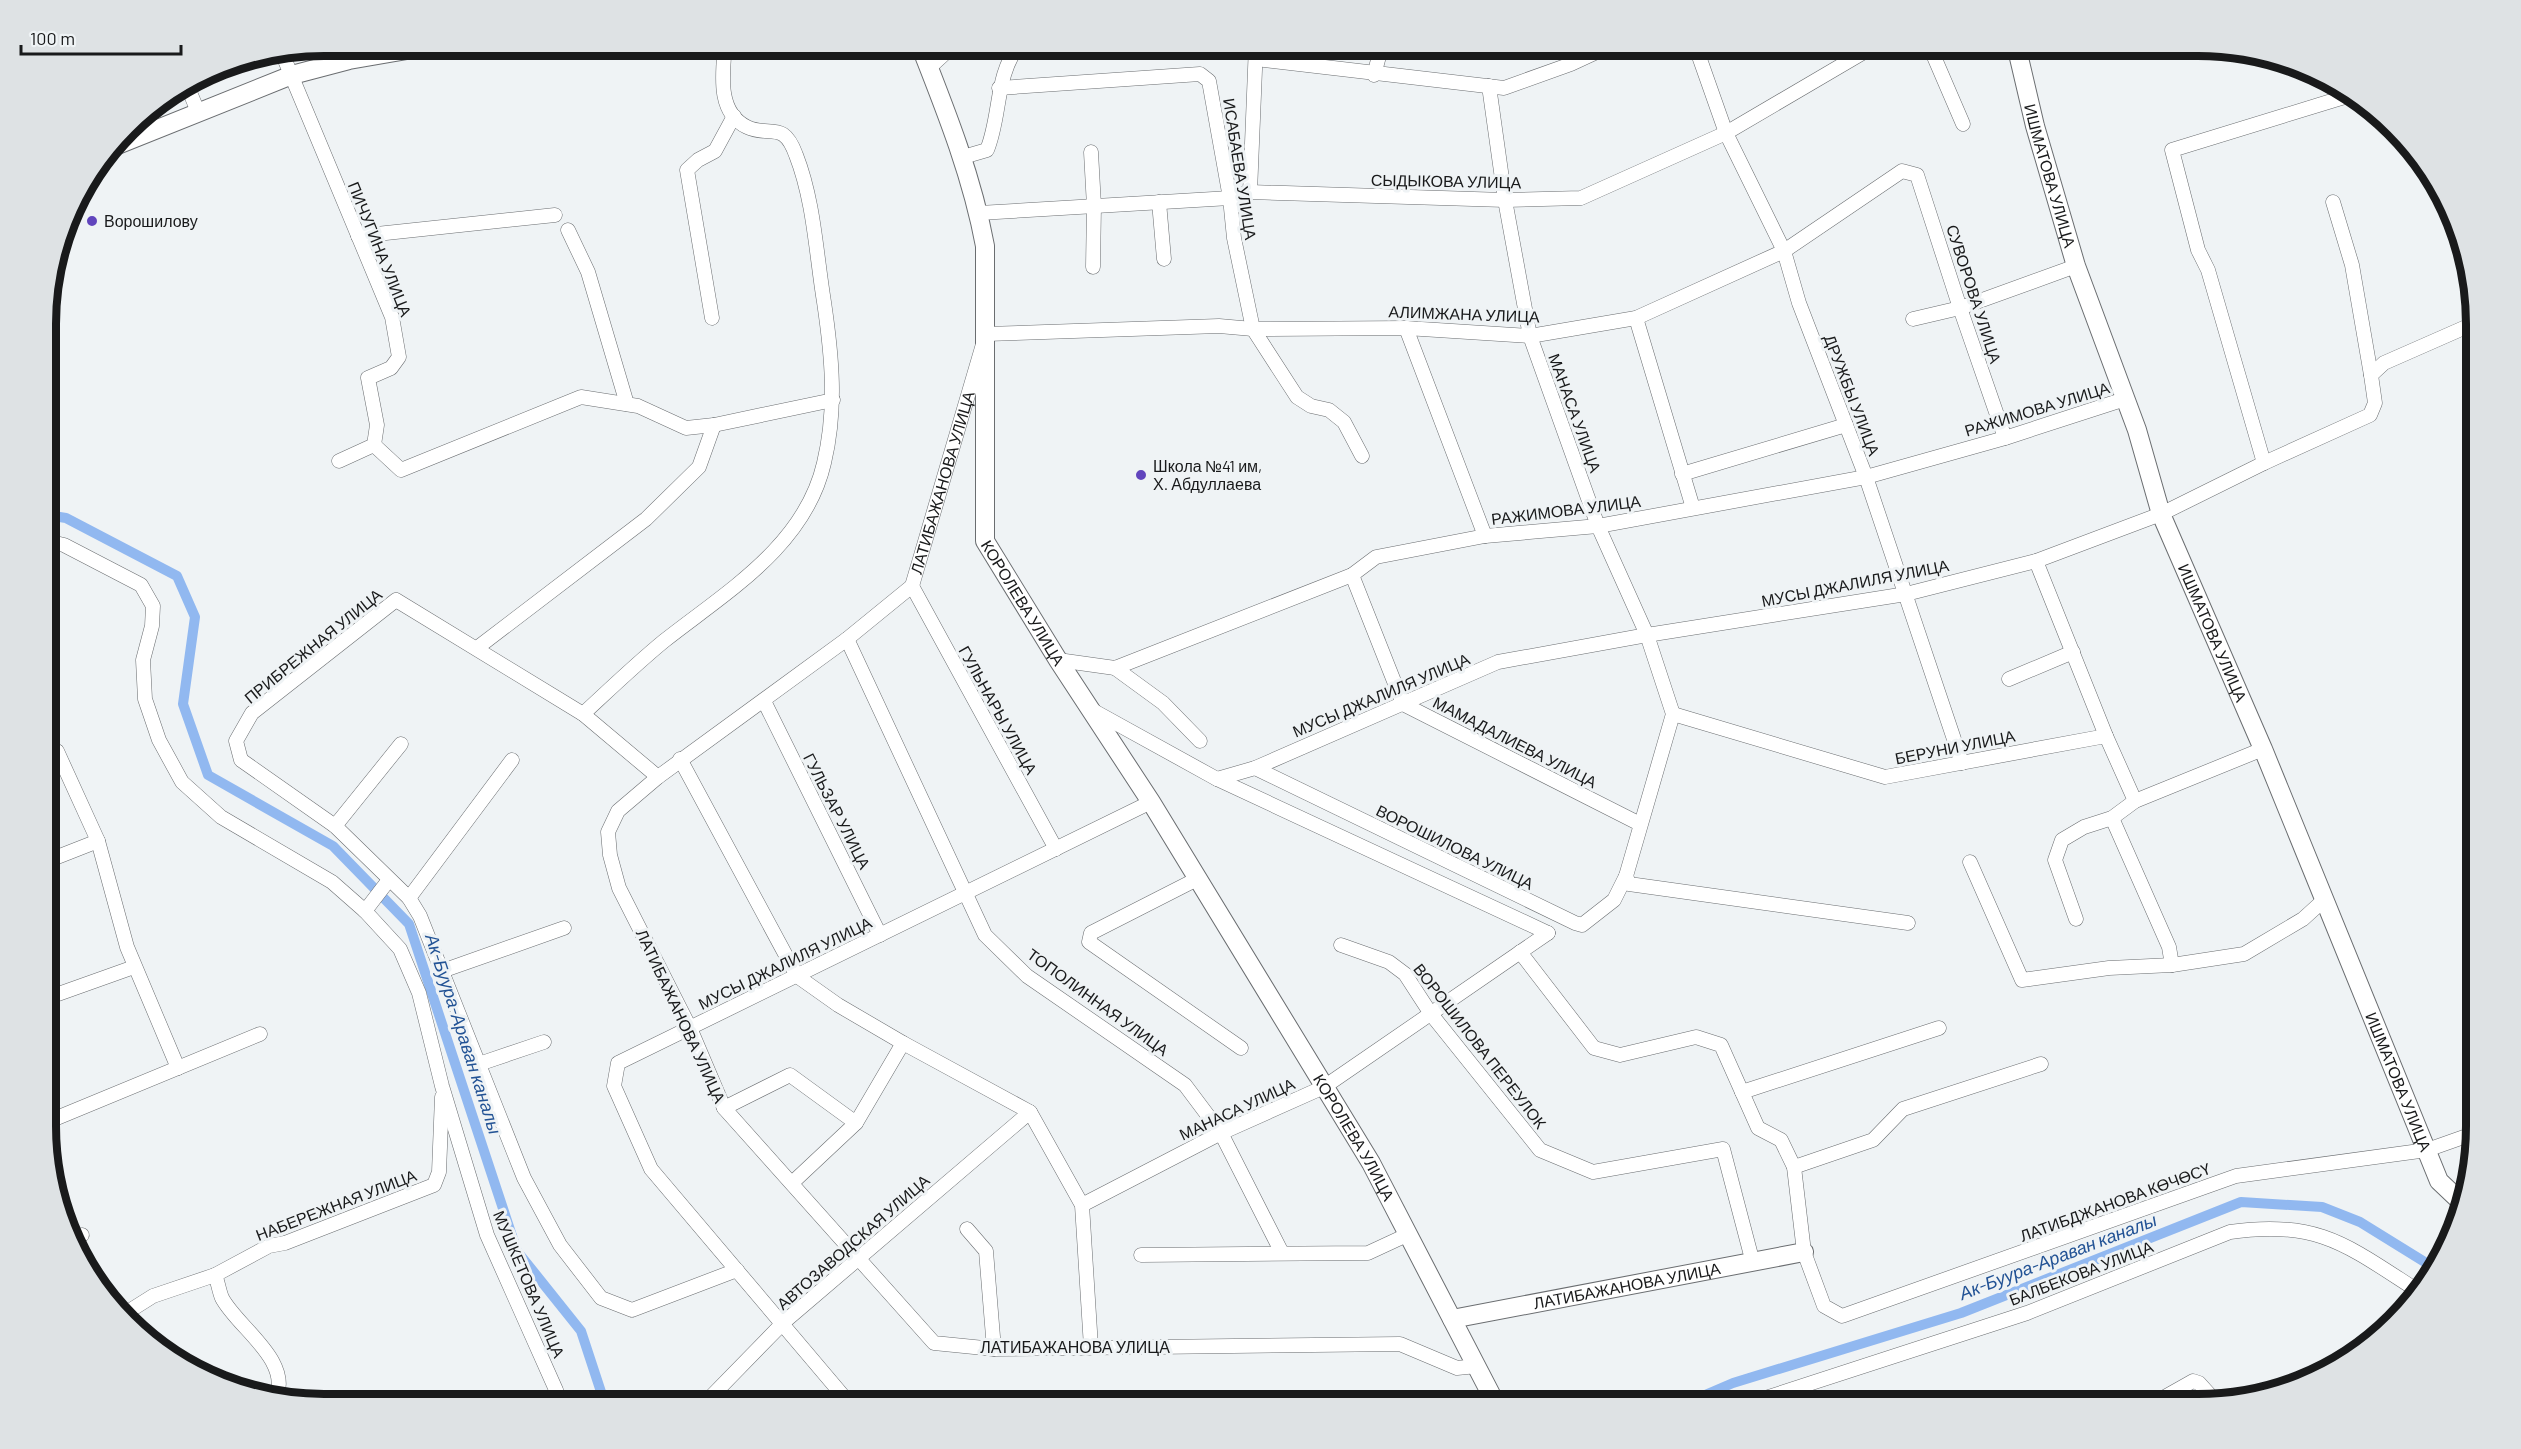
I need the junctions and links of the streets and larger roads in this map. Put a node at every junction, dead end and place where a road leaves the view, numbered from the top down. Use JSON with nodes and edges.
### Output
{"nodes":[{"id":1,"x":379,"y":56,"type":"edge"},
{"id":2,"x":724,"y":56,"type":"edge"},
{"id":3,"x":924,"y":56,"type":"edge"},
{"id":4,"x":942,"y":56,"type":"edge"},
{"id":5,"x":1011,"y":56,"type":"edge"},
{"id":6,"x":1256,"y":56,"type":"edge"},
{"id":7,"x":1277,"y":56,"type":"edge"},
{"id":8,"x":1379,"y":56,"type":"edge"},
{"id":9,"x":1588,"y":56,"type":"edge"},
{"id":10,"x":1699,"y":56,"type":"edge"},
{"id":11,"x":1857,"y":56,"type":"edge"},
{"id":12,"x":1934,"y":56,"type":"edge"},
{"id":13,"x":2019,"y":56,"type":"edge"},
{"id":14,"x":285,"y":59,"type":"edge"},
{"id":15,"x":929,"y":68,"type":"junction"},
{"id":16,"x":292,"y":75,"type":"junction"},
{"id":17,"x":1374,"y":75,"type":"junction"},
{"id":18,"x":1489,"y":86,"type":"junction"},
{"id":19,"x":999,"y":88,"type":"junction"},
{"id":20,"x":189,"y":91,"type":"edge"},
{"id":21,"x":2342,"y":98,"type":"edge"},
{"id":22,"x":198,"y":112,"type":"junction"},
{"id":23,"x":734,"y":116,"type":"junction"},
{"id":24,"x":1963,"y":124,"type":"dead end"},
{"id":25,"x":1726,"y":133,"type":"junction"},
{"id":26,"x":128,"y":141,"type":"edge"},
{"id":27,"x":1091,"y":152,"type":"dead end"},
{"id":28,"x":963,"y":157,"type":"junction"},
{"id":29,"x":1902,"y":171,"type":"joint"},
{"id":30,"x":1250,"y":192,"type":"junction"},
{"id":31,"x":1230,"y":198,"type":"junction"},
{"id":32,"x":1505,"y":200,"type":"junction"},
{"id":33,"x":1159,"y":202,"type":"junction"},
{"id":34,"x":2333,"y":202,"type":"dead end"},
{"id":35,"x":1095,"y":206,"type":"junction"},
{"id":36,"x":979,"y":213,"type":"junction"},
{"id":37,"x":555,"y":215,"type":"dead end"},
{"id":38,"x":568,"y":230,"type":"dead end"},
{"id":39,"x":358,"y":236,"type":"junction"},
{"id":40,"x":1784,"y":251,"type":"junction"},
{"id":41,"x":1164,"y":259,"type":"dead end"},
{"id":42,"x":2076,"y":266,"type":"junction"},
{"id":43,"x":1093,"y":267,"type":"dead end"},
{"id":44,"x":1960,"y":308,"type":"junction"},
{"id":45,"x":712,"y":318,"type":"dead end"},
{"id":46,"x":1636,"y":318,"type":"junction"},
{"id":47,"x":1913,"y":320,"type":"dead end"},
{"id":48,"x":2466,"y":327,"type":"edge"},
{"id":49,"x":1406,"y":328,"type":"junction"},
{"id":50,"x":1252,"y":329,"type":"junction"},
{"id":51,"x":986,"y":334,"type":"junction"},
{"id":52,"x":1530,"y":336,"type":"junction"},
{"id":53,"x":2371,"y":375,"type":"junction"},
{"id":54,"x":2126,"y":399,"type":"junction"},
{"id":55,"x":833,"y":400,"type":"junction"},
{"id":56,"x":627,"y":404,"type":"junction"},
{"id":57,"x":714,"y":425,"type":"junction"},
{"id":58,"x":1846,"y":425,"type":"junction"},
{"id":59,"x":2006,"y":438,"type":"junction"},
{"id":60,"x":374,"y":445,"type":"junction"},
{"id":61,"x":1362,"y":456,"type":"dead end"},
{"id":62,"x":339,"y":461,"type":"dead end"},
{"id":63,"x":2264,"y":463,"type":"junction"},
{"id":64,"x":1682,"y":474,"type":"junction"},
{"id":65,"x":1866,"y":477,"type":"junction"},
{"id":66,"x":1692,"y":508,"type":"junction"},
{"id":67,"x":2161,"y":514,"type":"junction"},
{"id":68,"x":1598,"y":526,"type":"junction"},
{"id":69,"x":1485,"y":536,"type":"junction"},
{"id":70,"x":56,"y":543,"type":"edge"},
{"id":71,"x":2036,"y":561,"type":"junction"},
{"id":72,"x":1352,"y":574,"type":"junction"},
{"id":73,"x":912,"y":586,"type":"junction"},
{"id":74,"x":1906,"y":594,"type":"junction"},
{"id":75,"x":1647,"y":635,"type":"junction"},
{"id":76,"x":847,"y":639,"type":"junction"},
{"id":77,"x":477,"y":648,"type":"junction"},
{"id":78,"x":2073,"y":652,"type":"junction"},
{"id":79,"x":1058,"y":660,"type":"junction"},
{"id":80,"x":1115,"y":668,"type":"junction"},
{"id":81,"x":2009,"y":679,"type":"dead end"},
{"id":82,"x":764,"y":701,"type":"junction"},
{"id":83,"x":1403,"y":704,"type":"junction"},
{"id":84,"x":1092,"y":710,"type":"junction"},
{"id":85,"x":583,"y":714,"type":"junction"},
{"id":86,"x":1673,"y":714,"type":"junction"},
{"id":87,"x":2106,"y":736,"type":"junction"},
{"id":88,"x":1200,"y":741,"type":"dead end"},
{"id":89,"x":401,"y":744,"type":"dead end"},
{"id":90,"x":2263,"y":749,"type":"junction"},
{"id":91,"x":57,"y":751,"type":"dead end"},
{"id":92,"x":680,"y":759,"type":"junction"},
{"id":93,"x":512,"y":760,"type":"dead end"},
{"id":94,"x":1962,"y":763,"type":"junction"},
{"id":95,"x":1255,"y":768,"type":"junction"},
{"id":96,"x":658,"y":777,"type":"junction"},
{"id":97,"x":1216,"y":779,"type":"junction"},
{"id":98,"x":2135,"y":801,"type":"junction"},
{"id":99,"x":1151,"y":802,"type":"junction"},
{"id":100,"x":2112,"y":818,"type":"junction"},
{"id":101,"x":1640,"y":824,"type":"junction"},
{"id":102,"x":335,"y":826,"type":"junction"},
{"id":103,"x":98,"y":841,"type":"junction"},
{"id":104,"x":1056,"y":849,"type":"junction"},
{"id":105,"x":56,"y":857,"type":"edge"},
{"id":106,"x":1970,"y":862,"type":"dead end"},
{"id":107,"x":1626,"y":876,"type":"junction"},
{"id":108,"x":1197,"y":879,"type":"junction"},
{"id":109,"x":388,"y":881,"type":"junction"},
{"id":110,"x":966,"y":893,"type":"junction"},
{"id":111,"x":408,"y":898,"type":"junction"},
{"id":112,"x":2325,"y":899,"type":"junction"},
{"id":113,"x":365,"y":911,"type":"junction"},
{"id":114,"x":2076,"y":918,"type":"dead end"},
{"id":115,"x":1908,"y":923,"type":"dead end"},
{"id":116,"x":564,"y":928,"type":"dead end"},
{"id":117,"x":880,"y":935,"type":"junction"},
{"id":118,"x":1341,"y":945,"type":"dead end"},
{"id":119,"x":1520,"y":952,"type":"junction"},
{"id":120,"x":2172,"y":964,"type":"junction"},
{"id":121,"x":134,"y":967,"type":"junction"},
{"id":122,"x":442,"y":972,"type":"junction"},
{"id":123,"x":797,"y":976,"type":"junction"},
{"id":124,"x":56,"y":995,"type":"edge"},
{"id":125,"x":1431,"y":1014,"type":"junction"},
{"id":126,"x":690,"y":1028,"type":"junction"},
{"id":127,"x":1939,"y":1028,"type":"dead end"},
{"id":128,"x":260,"y":1034,"type":"dead end"},
{"id":129,"x":544,"y":1042,"type":"dead end"},
{"id":130,"x":903,"y":1043,"type":"junction"},
{"id":131,"x":1241,"y":1048,"type":"dead end"},
{"id":132,"x":479,"y":1064,"type":"junction"},
{"id":133,"x":2041,"y":1064,"type":"dead end"},
{"id":134,"x":178,"y":1068,"type":"junction"},
{"id":135,"x":442,"y":1086,"type":"junction"},
{"id":136,"x":1324,"y":1087,"type":"junction"},
{"id":137,"x":1742,"y":1092,"type":"junction"},
{"id":138,"x":724,"y":1108,"type":"junction"},
{"id":139,"x":1030,"y":1112,"type":"junction"},
{"id":140,"x":56,"y":1118,"type":"edge"},
{"id":141,"x":856,"y":1123,"type":"junction"},
{"id":142,"x":1221,"y":1133,"type":"junction"},
{"id":143,"x":2465,"y":1136,"type":"edge"},
{"id":144,"x":2427,"y":1150,"type":"junction"},
{"id":145,"x":1794,"y":1167,"type":"junction"},
{"id":146,"x":792,"y":1184,"type":"junction"},
{"id":147,"x":2455,"y":1197,"type":"edge"},
{"id":148,"x":1082,"y":1205,"type":"junction"},
{"id":149,"x":967,"y":1229,"type":"dead end"},
{"id":150,"x":1409,"y":1234,"type":"junction"},
{"id":151,"x":1804,"y":1252,"type":"junction"},
{"id":152,"x":1282,"y":1253,"type":"junction"},
{"id":153,"x":1141,"y":1255,"type":"dead end"},
{"id":154,"x":858,"y":1259,"type":"junction"},
{"id":155,"x":1753,"y":1263,"type":"junction"},
{"id":156,"x":737,"y":1270,"type":"junction"},
{"id":157,"x":215,"y":1275,"type":"junction"},
{"id":158,"x":2411,"y":1287,"type":"edge"},
{"id":159,"x":130,"y":1311,"type":"edge"},
{"id":160,"x":1452,"y":1319,"type":"junction"},
{"id":161,"x":784,"y":1323,"type":"junction"},
{"id":162,"x":1091,"y":1347,"type":"junction"},
{"id":163,"x":994,"y":1349,"type":"junction"},
{"id":164,"x":1477,"y":1366,"type":"junction"},
{"id":165,"x":279,"y":1389,"type":"edge"},
{"id":166,"x":2208,"y":1393,"type":"edge"},
{"id":167,"x":556,"y":1394,"type":"edge"},
{"id":168,"x":714,"y":1394,"type":"edge"},
{"id":169,"x":842,"y":1394,"type":"edge"},
{"id":170,"x":1491,"y":1394,"type":"edge"},
{"id":171,"x":1778,"y":1394,"type":"edge"},
{"id":172,"x":2170,"y":1394,"type":"edge"}],
"edges":[{"from":1,"to":16,"type":"street"},
{"from":2,"to":23,"type":"street"},
{"from":3,"to":15,"type":"street","name":"КОРОЛЕВА УЛИЦА"},
{"from":4,"to":15,"type":"street"},
{"from":5,"to":19,"type":"street"},
{"from":6,"to":30,"type":"street"},
{"from":7,"to":17,"type":"street"},
{"from":8,"to":17,"type":"street"},
{"from":9,"to":18,"type":"street"},
{"from":10,"to":25,"type":"street","name":"ДРУЖБЫ УЛИЦА"},
{"from":11,"to":25,"type":"street","name":"СЫДЫКОВА УЛИЦА"},
{"from":12,"to":24,"type":"street"},
{"from":13,"to":42,"type":"street","name":"ИШМАТОВА УЛИЦА"},
{"from":14,"to":16,"type":"street","name":"ПИЧУГИНА УЛИЦА"},
{"from":15,"to":28,"type":"street","name":"КОРОЛЕВА УЛИЦА"},
{"from":16,"to":22,"type":"street"},
{"from":16,"to":39,"type":"street","name":"ПИЧУГИНА УЛИЦА"},
{"from":17,"to":18,"type":"street"},
{"from":18,"to":32,"type":"street","name":"МАНАСА УЛИЦА"},
{"from":19,"to":28,"type":"street"},
{"from":19,"to":31,"type":"street","name":"ИСАБАЕВА УЛИЦА"},
{"from":20,"to":22,"type":"street"},
{"from":21,"to":63,"type":"street"},
{"from":22,"to":26,"type":"street"},
{"from":23,"to":45,"type":"street"},
{"from":23,"to":55,"type":"street"},
{"from":25,"to":32,"type":"street","name":"СЫДЫКОВА УЛИЦА"},
{"from":25,"to":40,"type":"street","name":"ДРУЖБЫ УЛИЦА"},
{"from":27,"to":35,"type":"street"},
{"from":28,"to":36,"type":"street","name":"КОРОЛЕВА УЛИЦА"},
{"from":29,"to":40,"type":"street","name":"АЛИМЖАНА УЛИЦА"},
{"from":29,"to":44,"type":"street","name":"СУВОРОВА УЛИЦА"},
{"from":30,"to":31,"type":"street","name":"СЫДЫКОВА УЛИЦА"},
{"from":30,"to":32,"type":"street","name":"СЫДЫКОВА УЛИЦА"},
{"from":31,"to":33,"type":"street","name":"СЫДЫКОВА УЛИЦА"},
{"from":31,"to":50,"type":"street","name":"ИСАБАЕВА УЛИЦА"},
{"from":32,"to":52,"type":"street","name":"МАНАСА УЛИЦА"},
{"from":33,"to":35,"type":"street","name":"СЫДЫКОВА УЛИЦА"},
{"from":33,"to":41,"type":"street"},
{"from":34,"to":53,"type":"street","name":"МУСЫ ДЖАЛИЛЯ УЛИЦА"},
{"from":35,"to":36,"type":"street","name":"СЫДЫКОВА УЛИЦА"},
{"from":35,"to":43,"type":"street"},
{"from":36,"to":51,"type":"street","name":"КОРОЛЕВА УЛИЦА"},
{"from":37,"to":39,"type":"street"},
{"from":38,"to":56,"type":"street"},
{"from":39,"to":60,"type":"street","name":"ПИЧУГИНА УЛИЦА"},
{"from":40,"to":46,"type":"street","name":"АЛИМЖАНА УЛИЦА"},
{"from":40,"to":58,"type":"street","name":"ДРУЖБЫ УЛИЦА"},
{"from":42,"to":44,"type":"street"},
{"from":42,"to":54,"type":"street","name":"ИШМАТОВА УЛИЦА"},
{"from":44,"to":47,"type":"street"},
{"from":44,"to":59,"type":"street","name":"СУВОРОВА УЛИЦА"},
{"from":46,"to":52,"type":"street","name":"АЛИМЖАНА УЛИЦА"},
{"from":46,"to":64,"type":"street"},
{"from":48,"to":53,"type":"street"},
{"from":49,"to":50,"type":"street","name":"АЛИМЖАНА УЛИЦА"},
{"from":49,"to":52,"type":"street","name":"АЛИМЖАНА УЛИЦА"},
{"from":49,"to":69,"type":"street"},
{"from":50,"to":51,"type":"street","name":"АЛИМЖАНА УЛИЦА"},
{"from":50,"to":61,"type":"street"},
{"from":51,"to":73,"type":"street","name":"ЛАТИБАЖАНОВА УЛИЦА"},
{"from":51,"to":79,"type":"street","name":"КОРОЛЕВА УЛИЦА"},
{"from":52,"to":68,"type":"street","name":"МАНАСА УЛИЦА"},
{"from":53,"to":63,"type":"street","name":"МУСЫ ДЖАЛИЛЯ УЛИЦА"},
{"from":54,"to":59,"type":"street","name":"РАЖИМОВА УЛИЦА"},
{"from":54,"to":67,"type":"street","name":"ИШМАТОВА УЛИЦА"},
{"from":55,"to":57,"type":"street"},
{"from":55,"to":85,"type":"street"},
{"from":56,"to":57,"type":"street"},
{"from":56,"to":60,"type":"street"},
{"from":57,"to":77,"type":"street"},
{"from":58,"to":64,"type":"street"},
{"from":58,"to":65,"type":"street","name":"ДРУЖБЫ УЛИЦА"},
{"from":59,"to":65,"type":"street","name":"РАЖИМОВА УЛИЦА"},
{"from":60,"to":62,"type":"street"},
{"from":63,"to":67,"type":"street","name":"МУСЫ ДЖАЛИЛЯ УЛИЦА"},
{"from":64,"to":66,"type":"street"},
{"from":65,"to":66,"type":"street","name":"РАЖИМОВА УЛИЦА"},
{"from":65,"to":74,"type":"street","name":"ДРУЖБЫ УЛИЦА"},
{"from":66,"to":68,"type":"street","name":"РАЖИМОВА УЛИЦА"},
{"from":67,"to":71,"type":"street","name":"МУСЫ ДЖАЛИЛЯ УЛИЦА"},
{"from":67,"to":90,"type":"street","name":"ИШМАТОВА УЛИЦА"},
{"from":68,"to":69,"type":"street","name":"РАЖИМОВА УЛИЦА"},
{"from":68,"to":75,"type":"street","name":"МАНАСА УЛИЦА"},
{"from":69,"to":72,"type":"street","name":"РАЖИМОВА УЛИЦА"},
{"from":70,"to":113,"type":"street","name":"МУШКЕТОВА УЛИЦА"},
{"from":71,"to":74,"type":"street","name":"МУСЫ ДЖАЛИЛЯ УЛИЦА"},
{"from":71,"to":78,"type":"street"},
{"from":72,"to":80,"type":"street","name":"РАЖИМОВА УЛИЦА"},
{"from":72,"to":83,"type":"street"},
{"from":73,"to":76,"type":"street","name":"ЛАТИБАЖАНОВА УЛИЦА"},
{"from":73,"to":104,"type":"street","name":"ГУЛЬНАРЫ УЛИЦА"},
{"from":74,"to":75,"type":"street","name":"МУСЫ ДЖАЛИЛЯ УЛИЦА"},
{"from":74,"to":94,"type":"street","name":"ДРУЖБЫ УЛИЦА"},
{"from":75,"to":83,"type":"street","name":"МУСЫ ДЖАЛИЛЯ УЛИЦА"},
{"from":75,"to":86,"type":"street","name":"МАНАСА УЛИЦА"},
{"from":76,"to":82,"type":"street","name":"ЛАТИБАЖАНОВА УЛИЦА"},
{"from":76,"to":110,"type":"street","name":"ТОПОЛИННАЯ УЛИЦА"},
{"from":77,"to":85,"type":"street","name":"ПРИБРЕЖНАЯ УЛИЦА"},
{"from":77,"to":102,"type":"street","name":"ПРИБРЕЖНАЯ УЛИЦА"},
{"from":78,"to":81,"type":"street"},
{"from":78,"to":87,"type":"street"},
{"from":79,"to":80,"type":"street","name":"РАЖИМОВА УЛИЦА"},
{"from":79,"to":84,"type":"street","name":"КОРОЛЕВА УЛИЦА"},
{"from":80,"to":88,"type":"street"},
{"from":82,"to":92,"type":"street","name":"ЛАТИБАЖАНОВА УЛИЦА"},
{"from":82,"to":117,"type":"street","name":"ГУЛЬЗАР УЛИЦА"},
{"from":83,"to":95,"type":"street","name":"МУСЫ ДЖАЛИЛЯ УЛИЦА"},
{"from":83,"to":101,"type":"street","name":"МАМАДАЛИЕВА УЛИЦА"},
{"from":84,"to":97,"type":"street"},
{"from":84,"to":99,"type":"street","name":"КОРОЛЕВА УЛИЦА"},
{"from":85,"to":96,"type":"street","name":"ПРИБРЕЖНАЯ УЛИЦА"},
{"from":86,"to":94,"type":"street","name":"БЕРУНИ УЛИЦА"},
{"from":86,"to":101,"type":"street"},
{"from":87,"to":94,"type":"street","name":"БЕРУНИ УЛИЦА"},
{"from":87,"to":98,"type":"street"},
{"from":89,"to":102,"type":"street"},
{"from":90,"to":98,"type":"street"},
{"from":90,"to":112,"type":"street","name":"ИШМАТОВА УЛИЦА"},
{"from":91,"to":103,"type":"street"},
{"from":92,"to":96,"type":"street","name":"ЛАТИБАЖАНОВА УЛИЦА"},
{"from":92,"to":123,"type":"street"},
{"from":93,"to":111,"type":"street"},
{"from":95,"to":97,"type":"street","name":"МУСЫ ДЖАЛИЛЯ УЛИЦА"},
{"from":95,"to":107,"type":"street","name":"ВОРОШИЛОВА УЛИЦА"},
{"from":96,"to":126,"type":"street","name":"ЛАТИБАЖАНОВА УЛИЦА"},
{"from":97,"to":119,"type":"street","name":"МАНАСА УЛИЦА"},
{"from":98,"to":100,"type":"street"},
{"from":99,"to":104,"type":"street","name":"МУСЫ ДЖАЛИЛЯ УЛИЦА"},
{"from":99,"to":108,"type":"street","name":"КОРОЛЕВА УЛИЦА"},
{"from":100,"to":114,"type":"street"},
{"from":100,"to":120,"type":"street"},
{"from":101,"to":107,"type":"street"},
{"from":102,"to":109,"type":"street","name":"ПРИБРЕЖНАЯ УЛИЦА"},
{"from":103,"to":105,"type":"street"},
{"from":103,"to":121,"type":"street"},
{"from":104,"to":110,"type":"street","name":"МУСЫ ДЖАЛИЛЯ УЛИЦА"},
{"from":106,"to":120,"type":"street"},
{"from":107,"to":115,"type":"street"},
{"from":108,"to":131,"type":"street"},
{"from":108,"to":136,"type":"street","name":"КОРОЛЕВА УЛИЦА"},
{"from":109,"to":111,"type":"street","name":"ПРИБРЕЖНАЯ УЛИЦА"},
{"from":109,"to":113,"type":"street"},
{"from":110,"to":117,"type":"street","name":"МУСЫ ДЖАЛИЛЯ УЛИЦА"},
{"from":110,"to":142,"type":"street","name":"ТОПОЛИННАЯ УЛИЦА"},
{"from":111,"to":122,"type":"street","name":"ПРИБРЕЖНАЯ УЛИЦА"},
{"from":112,"to":120,"type":"street"},
{"from":112,"to":144,"type":"street","name":"ИШМАТОВА УЛИЦА"},
{"from":113,"to":135,"type":"street","name":"МУШКЕТОВА УЛИЦА"},
{"from":116,"to":122,"type":"street"},
{"from":117,"to":123,"type":"street","name":"МУСЫ ДЖАЛИЛЯ УЛИЦА"},
{"from":118,"to":125,"type":"street","name":"ВОРОШИЛОВА ПЕРЕУЛОК"},
{"from":119,"to":125,"type":"street","name":"МАНАСА УЛИЦА"},
{"from":119,"to":137,"type":"street"},
{"from":121,"to":124,"type":"street"},
{"from":121,"to":134,"type":"street"},
{"from":122,"to":132,"type":"street","name":"ПРИБРЕЖНАЯ УЛИЦА"},
{"from":123,"to":126,"type":"street","name":"МУСЫ ДЖАЛИЛЯ УЛИЦА"},
{"from":123,"to":130,"type":"street"},
{"from":125,"to":136,"type":"street","name":"МАНАСА УЛИЦА"},
{"from":125,"to":155,"type":"street","name":"ВОРОШИЛОВА ПЕРЕУЛОК"},
{"from":126,"to":138,"type":"street","name":"ЛАТИБАЖАНОВА УЛИЦА"},
{"from":126,"to":156,"type":"street","name":"МУСЫ ДЖАЛИЛЯ УЛИЦА"},
{"from":127,"to":137,"type":"street"},
{"from":128,"to":134,"type":"street"},
{"from":129,"to":132,"type":"street"},
{"from":130,"to":139,"type":"street"},
{"from":130,"to":141,"type":"street"},
{"from":132,"to":156,"type":"street","name":"ПРИБРЕЖНАЯ УЛИЦА"},
{"from":133,"to":145,"type":"street"},
{"from":134,"to":140,"type":"street"},
{"from":135,"to":157,"type":"street","name":"НАБЕРЕЖНАЯ УЛИЦА"},
{"from":135,"to":167,"type":"street","name":"МУШКЕТОВА УЛИЦА"},
{"from":136,"to":142,"type":"street","name":"МАНАСА УЛИЦА"},
{"from":136,"to":150,"type":"street","name":"КОРОЛЕВА УЛИЦА"},
{"from":137,"to":145,"type":"street"},
{"from":138,"to":141,"type":"street"},
{"from":138,"to":146,"type":"street","name":"ЛАТИБАЖАНОВА УЛИЦА"},
{"from":139,"to":148,"type":"street"},
{"from":139,"to":154,"type":"street","name":"АВТОЗАВОДСКАЯ УЛИЦА"},
{"from":141,"to":146,"type":"street"},
{"from":142,"to":148,"type":"street","name":"МАНАСА УЛИЦА"},
{"from":142,"to":152,"type":"street","name":"ТОПОЛИННАЯ УЛИЦА"},
{"from":143,"to":144,"type":"street","name":"ЛАТИБДЖАНОВА КӨЧӨСҮ"},
{"from":144,"to":147,"type":"street","name":"ИШМАТОВА УЛИЦА"},
{"from":144,"to":151,"type":"street","name":"ЛАТИБДЖАНОВА КӨЧӨСҮ"},
{"from":145,"to":151,"type":"street"},
{"from":146,"to":154,"type":"street","name":"ЛАТИБАЖАНОВА УЛИЦА"},
{"from":148,"to":162,"type":"street"},
{"from":149,"to":163,"type":"street"},
{"from":150,"to":152,"type":"street"},
{"from":150,"to":160,"type":"street","name":"КОРОЛЕВА УЛИЦА"},
{"from":151,"to":155,"type":"street","name":"ЛАТИБАЖАНОВА УЛИЦА"},
{"from":152,"to":153,"type":"street"},
{"from":154,"to":161,"type":"street","name":"АВТОЗАВОДСКАЯ УЛИЦА"},
{"from":154,"to":163,"type":"street","name":"ЛАТИБАЖАНОВА УЛИЦА"},
{"from":155,"to":160,"type":"street","name":"ЛАТИБАЖАНОВА УЛИЦА"},
{"from":156,"to":161,"type":"street","name":"МУСЫ ДЖАЛИЛЯ УЛИЦА"},
{"from":157,"to":159,"type":"street","name":"НАБЕРЕЖНАЯ УЛИЦА"},
{"from":157,"to":165,"type":"street"},
{"from":158,"to":171,"type":"street","name":"БАЛБЕКОВА УЛИЦА"},
{"from":160,"to":164,"type":"street","name":"КОРОЛЕВА УЛИЦА"},
{"from":161,"to":168,"type":"street","name":"АВТОЗАВОДСКАЯ УЛИЦА"},
{"from":161,"to":169,"type":"street","name":"МУСЫ ДЖАЛИЛЯ УЛИЦА"},
{"from":162,"to":163,"type":"street","name":"ЛАТИБАЖАНОВА УЛИЦА"},
{"from":162,"to":164,"type":"street","name":"ЛАТИБАЖАНОВА УЛИЦА"},
{"from":164,"to":170,"type":"street","name":"КОРОЛЕВА УЛИЦА"},
{"from":166,"to":172,"type":"street"}]}
